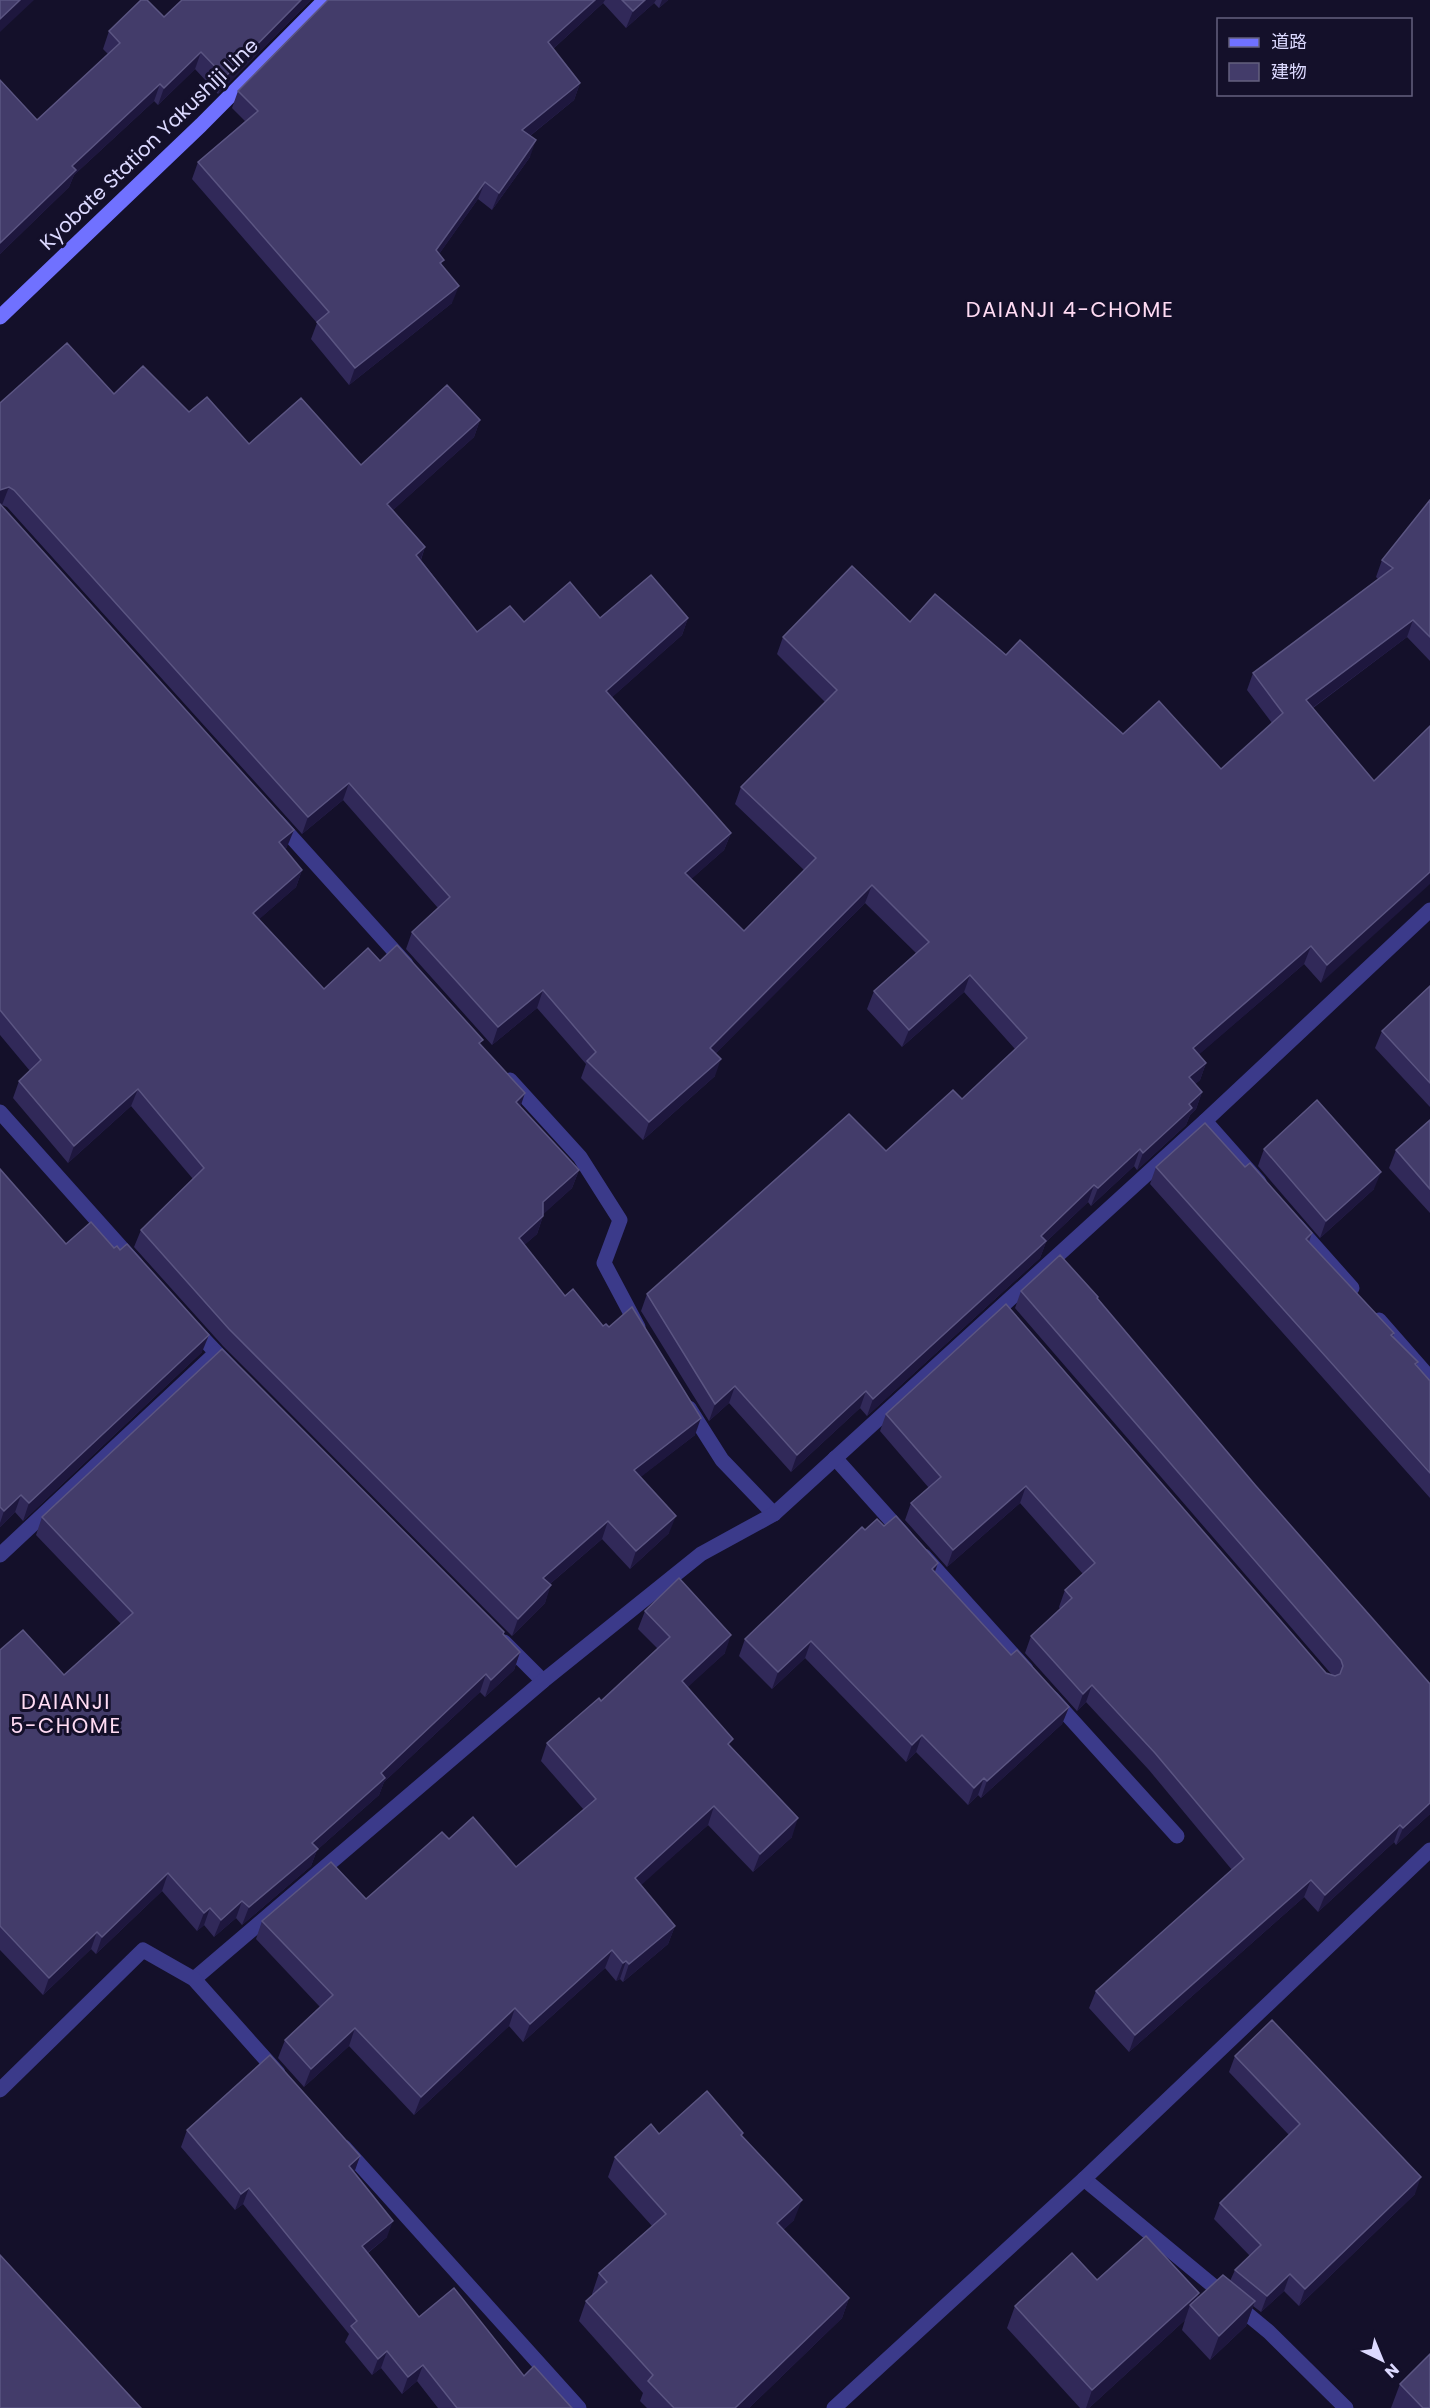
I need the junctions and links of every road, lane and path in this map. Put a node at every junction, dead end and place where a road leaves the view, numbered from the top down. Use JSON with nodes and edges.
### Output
{"nodes":[{"id":1,"x":326,"y":0,"type":"edge"},
{"id":2,"x":0,"y":317,"type":"edge"},
{"id":3,"x":270,"y":813,"type":"edge"},
{"id":4,"x":1430,"y":910,"type":"edge"},
{"id":5,"x":413,"y":972,"type":"edge"},
{"id":6,"x":501,"y":1069,"type":"edge"},
{"id":7,"x":0,"y":1112,"type":"edge"},
{"id":8,"x":1205,"y":1121,"type":"junction"},
{"id":9,"x":1267,"y":1192,"type":"edge"},
{"id":10,"x":1283,"y":1210,"type":"edge"},
{"id":11,"x":144,"y":1273,"type":"edge"},
{"id":12,"x":184,"y":1317,"type":"edge"},
{"id":13,"x":643,"y":1335,"type":"edge"},
{"id":14,"x":216,"y":1353,"type":"junction"},
{"id":15,"x":241,"y":1378,"type":"edge"},
{"id":16,"x":1430,"y":1378,"type":"edge"},
{"id":17,"x":679,"y":1393,"type":"edge"},
{"id":18,"x":835,"y":1458,"type":"junction"},
{"id":19,"x":774,"y":1514,"type":"junction"},
{"id":20,"x":0,"y":1555,"type":"edge"},
{"id":21,"x":492,"y":1630,"type":"edge"},
{"id":22,"x":543,"y":1681,"type":"junction"},
{"id":23,"x":1177,"y":1836,"type":"dead end"},
{"id":24,"x":1430,"y":1850,"type":"edge"},
{"id":25,"x":194,"y":1978,"type":"junction"},
{"id":26,"x":288,"y":2084,"type":"edge"},
{"id":27,"x":0,"y":2090,"type":"edge"},
{"id":28,"x":335,"y":2136,"type":"edge"},
{"id":29,"x":1084,"y":2179,"type":"junction"},
{"id":30,"x":579,"y":2408,"type":"edge"},
{"id":31,"x":834,"y":2408,"type":"edge"},
{"id":32,"x":1346,"y":2408,"type":"edge"}],
"edges":[{"from":1,"to":2,"type":"main road","name":"Kyobate Station Yakushiji Line"},
{"from":3,"to":5,"type":"street"},
{"from":4,"to":8,"type":"street"},
{"from":6,"to":13,"type":"street"},
{"from":7,"to":11,"type":"street"},
{"from":8,"to":9,"type":"street"},
{"from":8,"to":18,"type":"street"},
{"from":10,"to":16,"type":"street"},
{"from":12,"to":14,"type":"street"},
{"from":14,"to":15,"type":"street"},
{"from":14,"to":20,"type":"street"},
{"from":17,"to":19,"type":"street"},
{"from":18,"to":19,"type":"street"},
{"from":18,"to":23,"type":"street"},
{"from":19,"to":22,"type":"street"},
{"from":21,"to":22,"type":"street"},
{"from":22,"to":25,"type":"street"},
{"from":24,"to":29,"type":"street"},
{"from":25,"to":26,"type":"street"},
{"from":25,"to":27,"type":"street"},
{"from":28,"to":30,"type":"street"},
{"from":29,"to":31,"type":"street"},
{"from":29,"to":32,"type":"street"}]}
